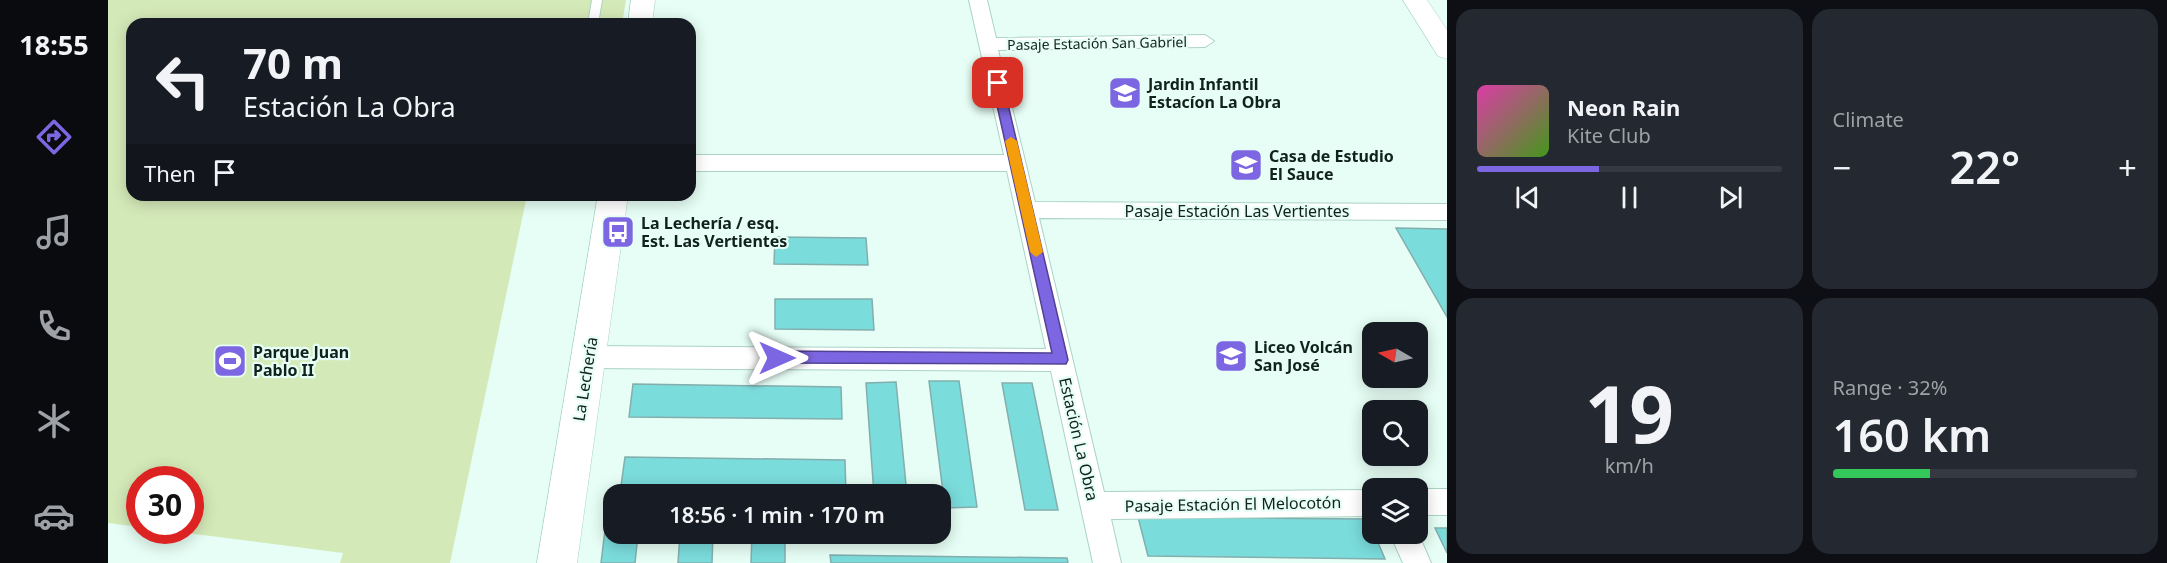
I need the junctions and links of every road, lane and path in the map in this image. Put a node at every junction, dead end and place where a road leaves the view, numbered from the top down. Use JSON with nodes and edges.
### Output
{"nodes":[{"id":1,"x":597,"y":0,"type":"edge"},
{"id":2,"x":644,"y":0,"type":"edge"},
{"id":3,"x":978,"y":0,"type":"edge"},
{"id":4,"x":1415,"y":0,"type":"edge"},
{"id":5,"x":594,"y":18,"type":"edge"},
{"id":6,"x":641,"y":18,"type":"edge"},
{"id":7,"x":1205,"y":41,"type":"dead end"},
{"id":8,"x":989,"y":44,"type":"junction"},
{"id":9,"x":1447,"y":51,"type":"edge"},
{"id":10,"x":1016,"y":163,"type":"junction"},
{"id":11,"x":696,"y":164,"type":"edge"},
{"id":12,"x":613,"y":201,"type":"edge"},
{"id":13,"x":1027,"y":210,"type":"junction"},
{"id":14,"x":1447,"y":212,"type":"edge"},
{"id":15,"x":589,"y":357,"type":"junction"},
{"id":16,"x":1061,"y":360,"type":"junction"},
{"id":17,"x":1428,"y":502,"type":"edge"},
{"id":18,"x":1447,"y":502,"type":"edge"},
{"id":19,"x":1362,"y":503,"type":"edge"},
{"id":20,"x":1094,"y":506,"type":"junction"},
{"id":21,"x":1408,"y":544,"type":"edge"},
{"id":22,"x":557,"y":563,"type":"edge"},
{"id":23,"x":1107,"y":563,"type":"edge"},
{"id":24,"x":1417,"y":563,"type":"edge"}],
"edges":[{"from":1,"to":5,"type":"lane"},
{"from":2,"to":6,"type":"street"},
{"from":3,"to":8,"type":"street","name":"Estación La Obra"},
{"from":4,"to":9,"type":"street"},
{"from":7,"to":8,"type":"street","name":"Pasaje Estación San Gabriel"},
{"from":8,"to":10,"type":"street","name":"Estación La Obra"},
{"from":10,"to":11,"type":"street"},
{"from":10,"to":13,"type":"street","name":"Estación La Obra"},
{"from":12,"to":15,"type":"street","name":"La Lechería"},
{"from":13,"to":14,"type":"street","name":"Pasaje Estación Las Vertientes"},
{"from":13,"to":16,"type":"street","name":"Estación La Obra"},
{"from":15,"to":16,"type":"street"},
{"from":15,"to":22,"type":"street","name":"La Lechería"},
{"from":16,"to":20,"type":"street","name":"Estación La Obra"},
{"from":17,"to":18,"type":"street"},
{"from":19,"to":20,"type":"street","name":"Pasaje Estación El Melocotón"},
{"from":20,"to":23,"type":"street","name":"Estación La Obra"},
{"from":21,"to":24,"type":"street"}]}
